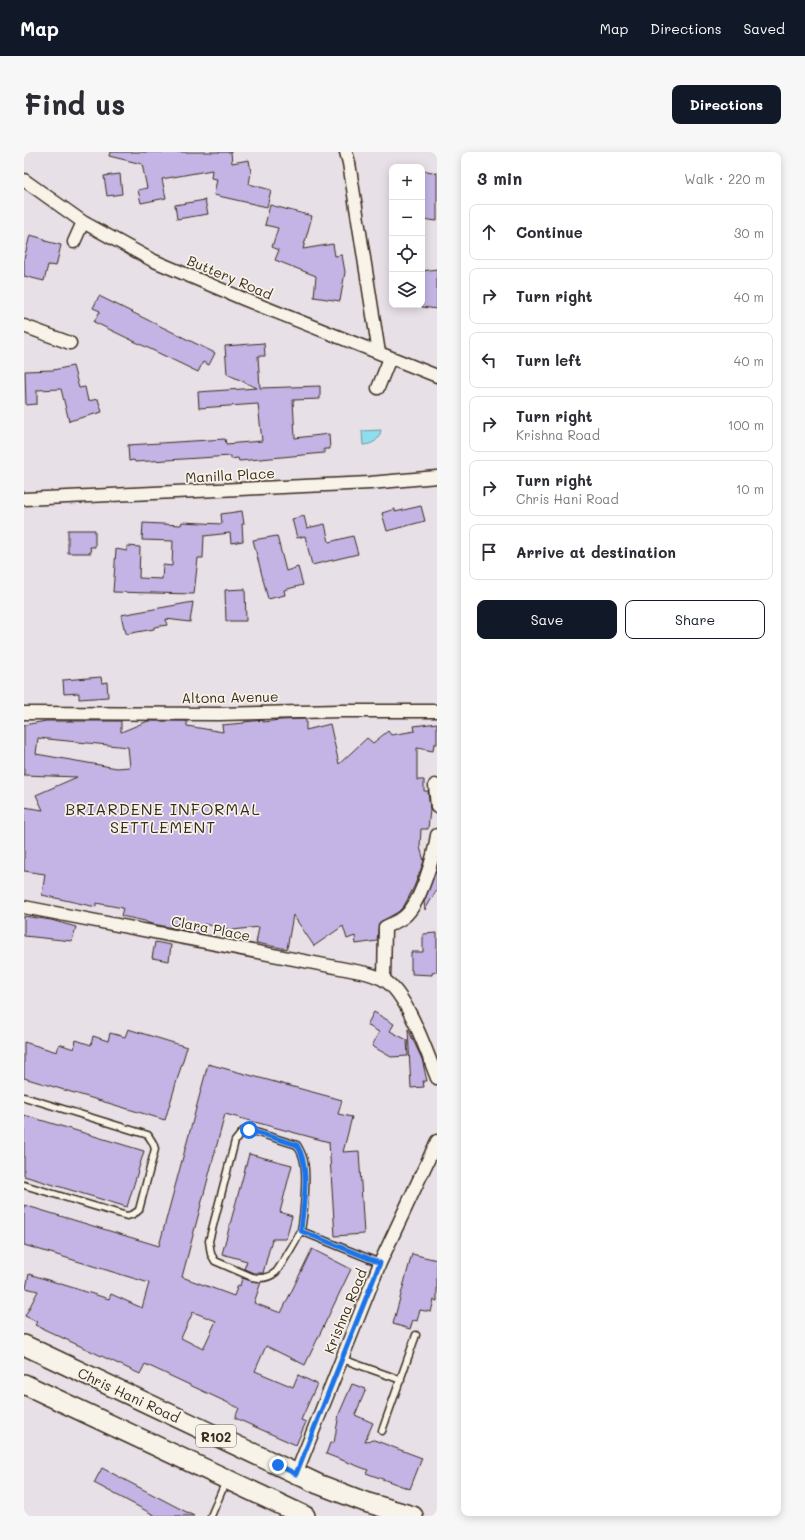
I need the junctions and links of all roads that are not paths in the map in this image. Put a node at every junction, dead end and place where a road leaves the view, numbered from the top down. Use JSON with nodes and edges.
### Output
{"nodes":[{"id":1,"x":346,"y":152,"type":"edge"},
{"id":2,"x":24,"y":180,"type":"edge"},
{"id":3,"x":83,"y":222,"type":"junction"},
{"id":4,"x":74,"y":242,"type":"dead end"},
{"id":5,"x":24,"y":326,"type":"edge"},
{"id":6,"x":70,"y":343,"type":"dead end"},
{"id":7,"x":385,"y":355,"type":"junction"},
{"id":8,"x":437,"y":376,"type":"edge"},
{"id":9,"x":378,"y":388,"type":"dead end"},
{"id":10,"x":437,"y":477,"type":"edge"},
{"id":11,"x":24,"y":499,"type":"edge"},
{"id":12,"x":437,"y":711,"type":"edge"},
{"id":13,"x":24,"y":712,"type":"edge"},
{"id":14,"x":435,"y":785,"type":"dead end"},
{"id":15,"x":437,"y":807,"type":"edge"},
{"id":16,"x":437,"y":835,"type":"edge"},
{"id":17,"x":24,"y":907,"type":"edge"},
{"id":18,"x":387,"y":982,"type":"junction"},
{"id":19,"x":437,"y":1078,"type":"edge"},
{"id":20,"x":24,"y":1097,"type":"edge"},
{"id":21,"x":437,"y":1141,"type":"edge"},
{"id":22,"x":24,"y":1185,"type":"edge"},
{"id":23,"x":301,"y":1231,"type":"junction"},
{"id":24,"x":380,"y":1263,"type":"junction"},
{"id":25,"x":416,"y":1336,"type":"dead end"},
{"id":26,"x":24,"y":1345,"type":"edge"},
{"id":27,"x":342,"y":1359,"type":"junction"},
{"id":28,"x":401,"y":1380,"type":"junction"},
{"id":29,"x":24,"y":1384,"type":"edge"},
{"id":30,"x":382,"y":1430,"type":"dead end"},
{"id":31,"x":296,"y":1474,"type":"junction"},
{"id":32,"x":227,"y":1479,"type":"junction"},
{"id":33,"x":211,"y":1516,"type":"edge"},
{"id":34,"x":305,"y":1516,"type":"edge"},
{"id":35,"x":413,"y":1516,"type":"edge"}],
"edges":[{"from":1,"to":7,"type":"street"},
{"from":2,"to":3,"type":"street","name":"Buttery Road"},
{"from":3,"to":4,"type":"street"},
{"from":3,"to":7,"type":"street","name":"Buttery Road"},
{"from":5,"to":6,"type":"street"},
{"from":7,"to":8,"type":"street","name":"Buttery Road"},
{"from":7,"to":9,"type":"street"},
{"from":10,"to":11,"type":"street","name":"Manilla Place"},
{"from":12,"to":13,"type":"street","name":"Altona Avenue"},
{"from":14,"to":15,"type":"street"},
{"from":16,"to":18,"type":"street"},
{"from":17,"to":18,"type":"street","name":"Clara Place"},
{"from":18,"to":19,"type":"street"},
{"from":20,"to":22,"type":"lane"},
{"from":21,"to":24,"type":"street","name":"Krishna Road"},
{"from":23,"to":23,"type":"lane"},
{"from":23,"to":24,"type":"lane"},
{"from":24,"to":27,"type":"street","name":"Krishna Road"},
{"from":25,"to":28,"type":"lane"},
{"from":26,"to":31,"type":"main road","name":"Chris Hani Road","number":"R102"},
{"from":27,"to":28,"type":"lane"},
{"from":27,"to":31,"type":"street","name":"Krishna Road"},
{"from":28,"to":30,"type":"lane"},
{"from":29,"to":32,"type":"main road","number":"R102"},
{"from":31,"to":35,"type":"main road","name":"Chris Hani Road","number":"R102"},
{"from":32,"to":33,"type":"lane"},
{"from":32,"to":34,"type":"main road","number":"R102"}]}
